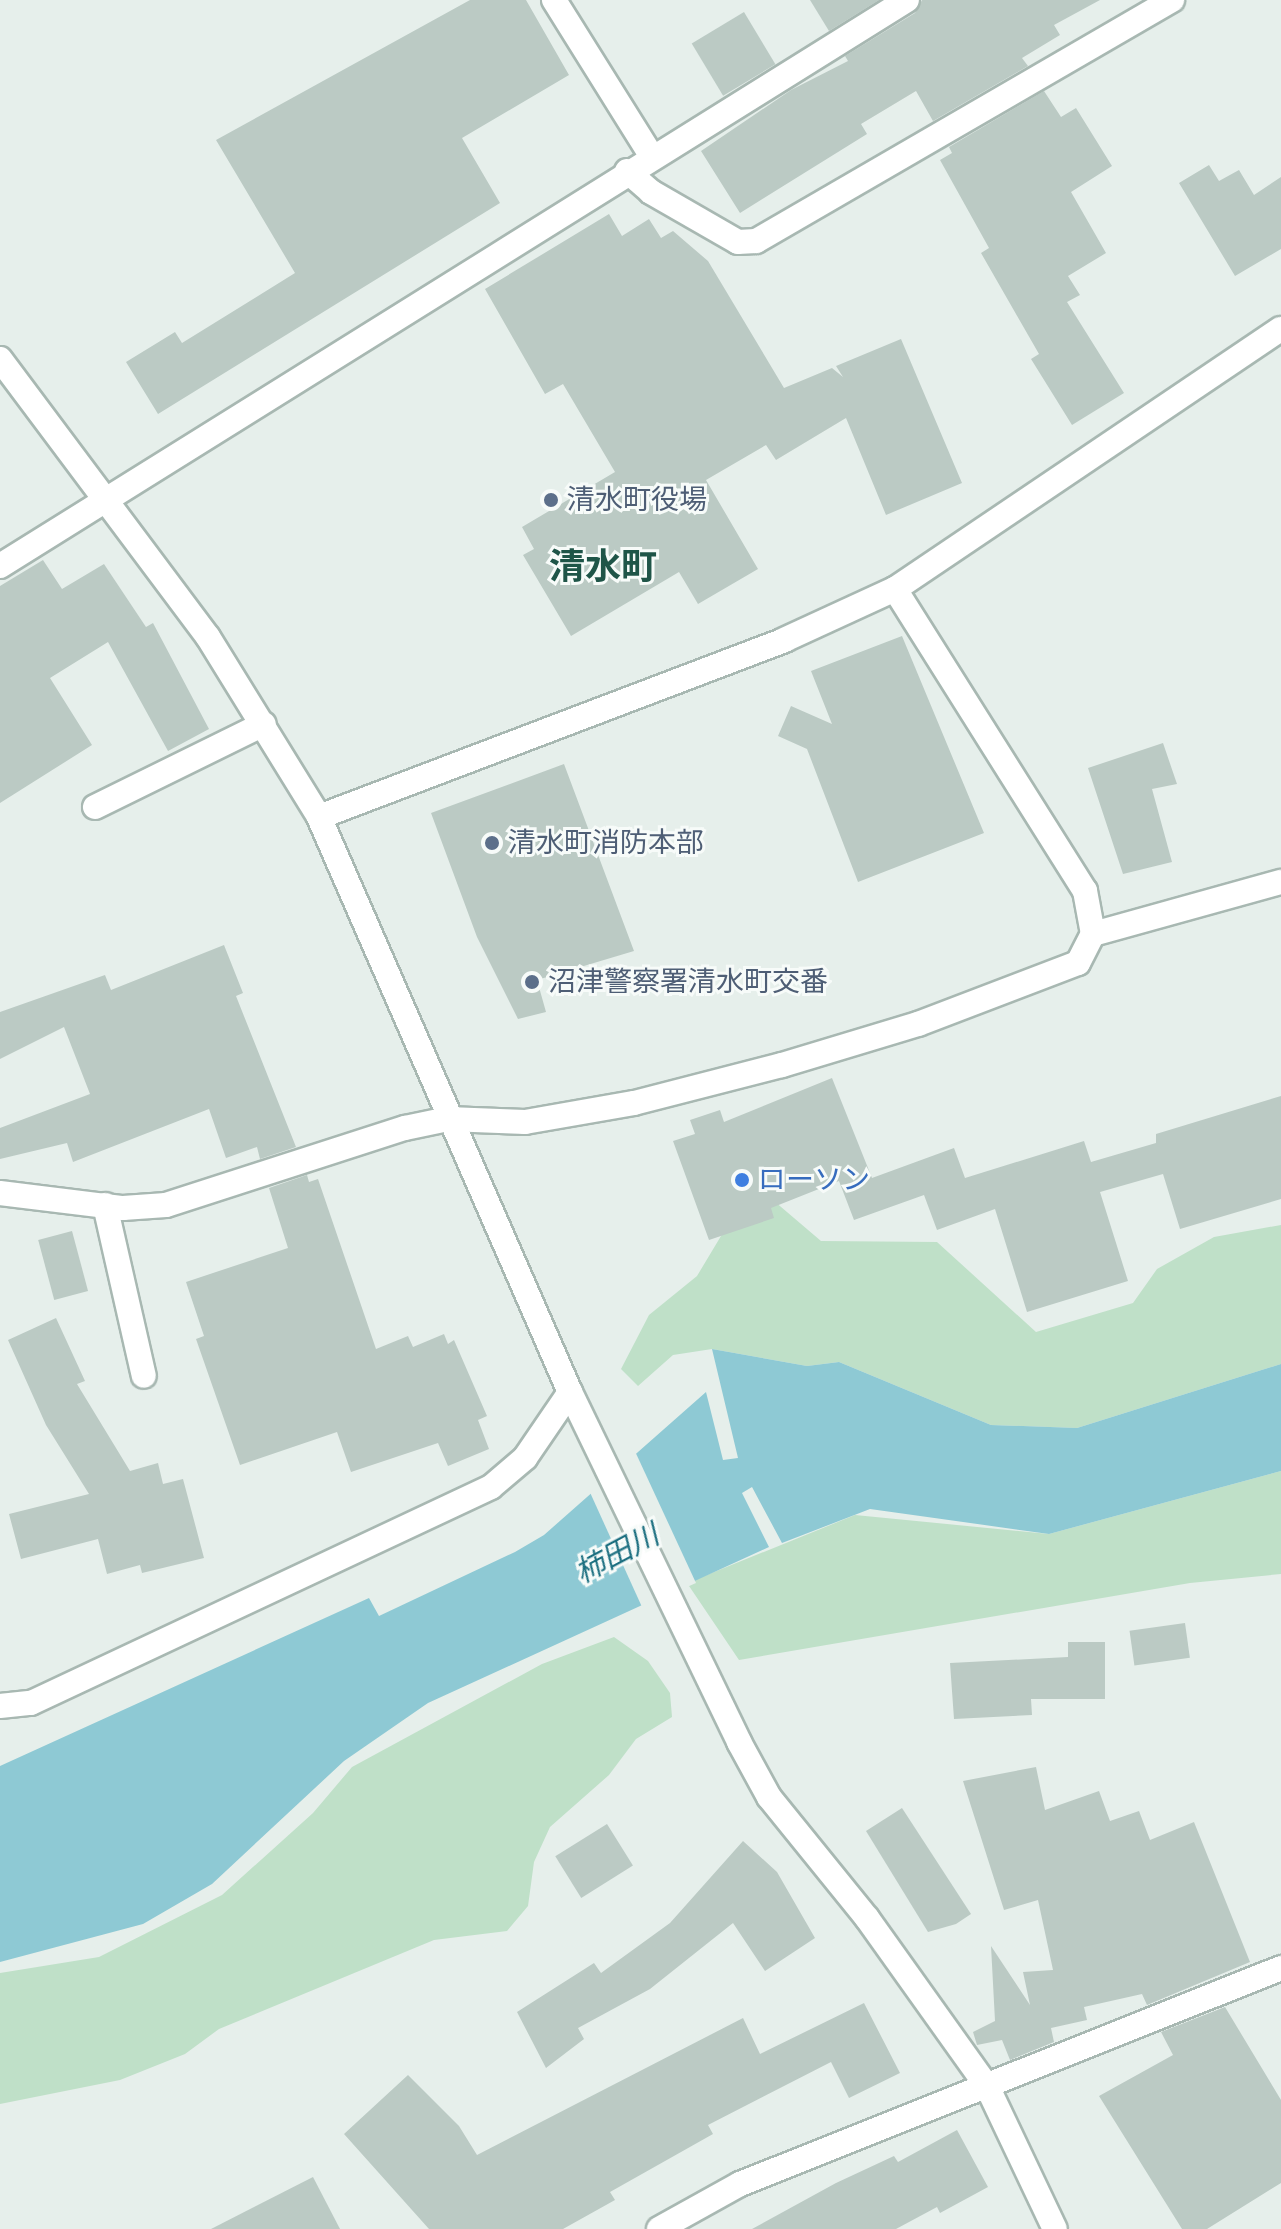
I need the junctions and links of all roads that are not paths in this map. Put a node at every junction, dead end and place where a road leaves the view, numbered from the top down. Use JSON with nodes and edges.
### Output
{"nodes":[{"id":1,"x":554,"y":0,"type":"edge"},
{"id":2,"x":907,"y":0,"type":"edge"},
{"id":3,"x":1172,"y":0,"type":"edge"},
{"id":4,"x":651,"y":155,"type":"junction"},
{"id":5,"x":627,"y":171,"type":"junction"},
{"id":6,"x":1281,"y":329,"type":"edge"},
{"id":7,"x":0,"y":359,"type":"edge"},
{"id":8,"x":103,"y":497,"type":"junction"},
{"id":9,"x":0,"y":566,"type":"edge"},
{"id":10,"x":895,"y":589,"type":"junction"},
{"id":11,"x":264,"y":724,"type":"junction"},
{"id":12,"x":95,"y":807,"type":"dead end"},
{"id":13,"x":319,"y":817,"type":"junction"},
{"id":14,"x":1281,"y":882,"type":"edge"},
{"id":15,"x":1093,"y":934,"type":"junction"},
{"id":16,"x":448,"y":1119,"type":"junction"},
{"id":17,"x":0,"y":1193,"type":"edge"},
{"id":18,"x":105,"y":1205,"type":"junction"},
{"id":19,"x":144,"y":1376,"type":"dead end"},
{"id":20,"x":570,"y":1392,"type":"junction"},
{"id":21,"x":0,"y":1706,"type":"edge"},
{"id":22,"x":1281,"y":1968,"type":"edge"},
{"id":23,"x":987,"y":2086,"type":"junction"},
{"id":24,"x":659,"y":2229,"type":"edge"},
{"id":25,"x":1055,"y":2229,"type":"edge"}],
"edges":[{"from":1,"to":4,"type":"street"},
{"from":2,"to":4,"type":"street"},
{"from":3,"to":5,"type":"street"},
{"from":4,"to":5,"type":"street"},
{"from":5,"to":8,"type":"street"},
{"from":6,"to":10,"type":"street"},
{"from":7,"to":8,"type":"street"},
{"from":8,"to":9,"type":"street"},
{"from":8,"to":11,"type":"street"},
{"from":10,"to":13,"type":"street"},
{"from":10,"to":15,"type":"street"},
{"from":11,"to":12,"type":"street"},
{"from":11,"to":13,"type":"street"},
{"from":13,"to":16,"type":"street"},
{"from":14,"to":15,"type":"street"},
{"from":15,"to":16,"type":"street"},
{"from":16,"to":18,"type":"street"},
{"from":16,"to":20,"type":"street"},
{"from":17,"to":18,"type":"street"},
{"from":18,"to":19,"type":"street"},
{"from":20,"to":21,"type":"street"},
{"from":20,"to":23,"type":"street"},
{"from":22,"to":23,"type":"street"},
{"from":23,"to":24,"type":"street"},
{"from":23,"to":25,"type":"street"}]}
